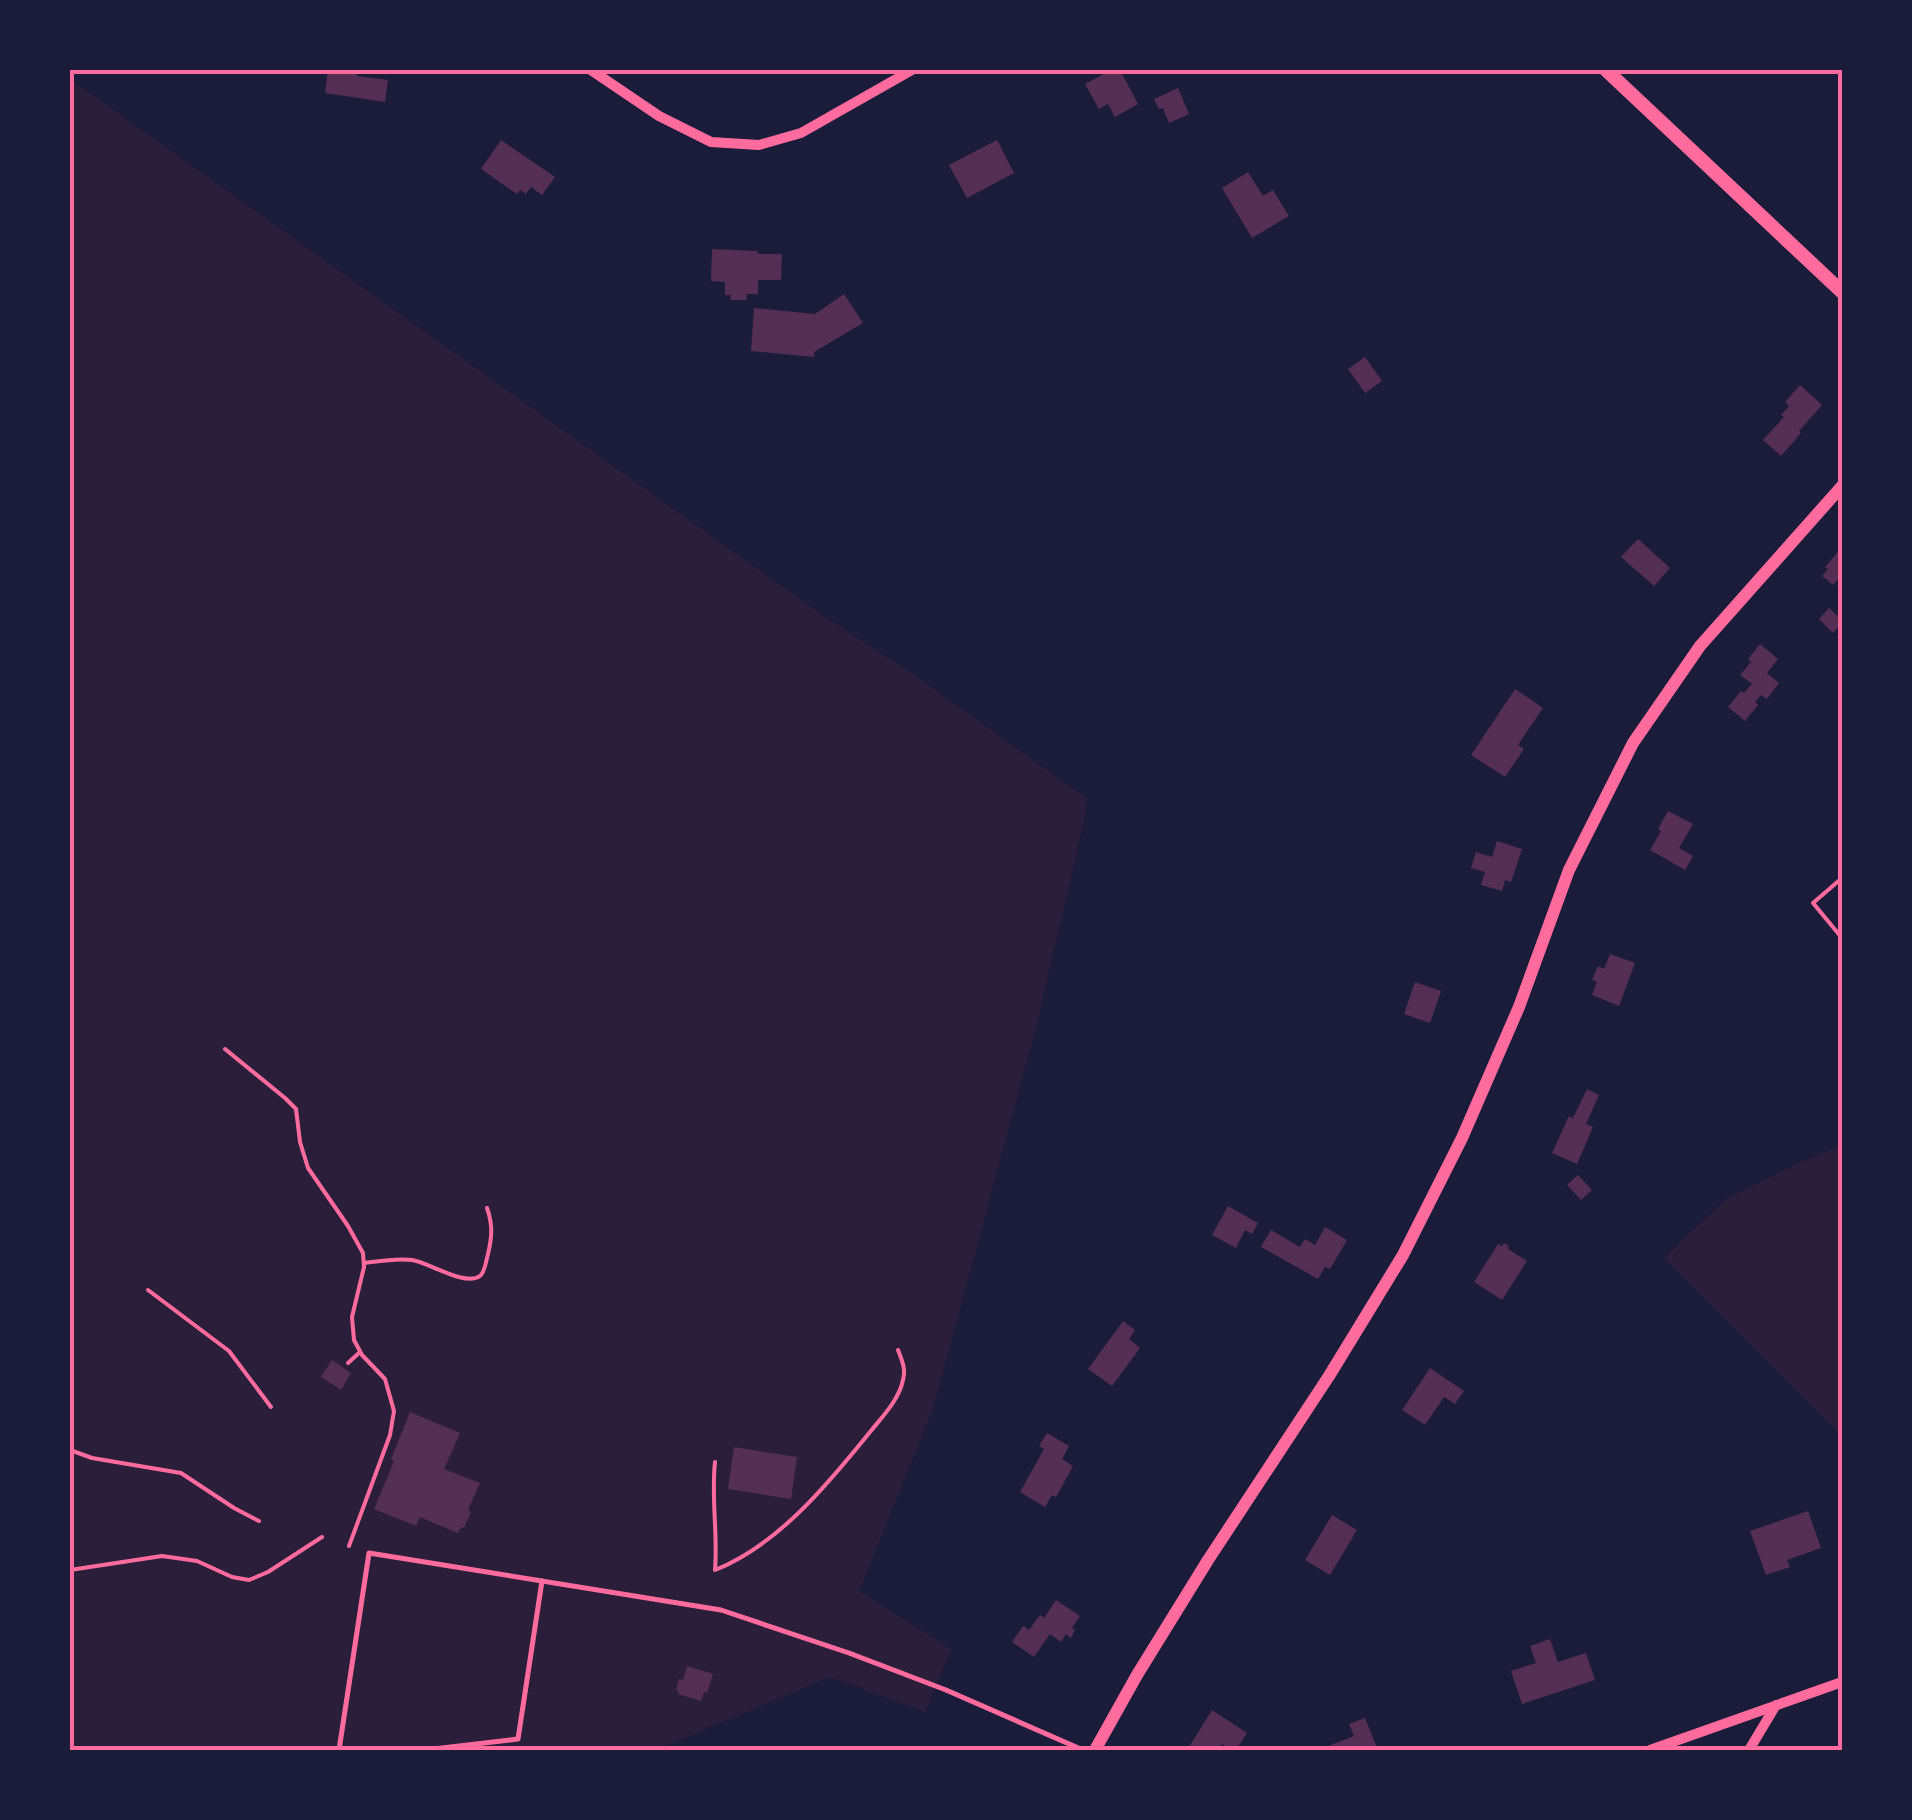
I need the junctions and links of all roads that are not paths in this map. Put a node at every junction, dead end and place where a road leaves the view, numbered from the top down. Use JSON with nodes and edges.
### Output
{"nodes":[{"id":1,"x":591,"y":70,"type":"edge"},
{"id":2,"x":912,"y":70,"type":"edge"},
{"id":3,"x":1606,"y":70,"type":"edge"},
{"id":4,"x":1842,"y":292,"type":"edge"},
{"id":5,"x":1842,"y":486,"type":"edge"},
{"id":6,"x":542,"y":1581,"type":"junction"},
{"id":7,"x":1842,"y":1682,"type":"edge"},
{"id":8,"x":1777,"y":1704,"type":"junction"},
{"id":9,"x":339,"y":1750,"type":"edge"},
{"id":10,"x":425,"y":1750,"type":"edge"},
{"id":11,"x":1083,"y":1750,"type":"edge"},
{"id":12,"x":1095,"y":1750,"type":"edge"},
{"id":13,"x":1650,"y":1750,"type":"edge"},
{"id":14,"x":1750,"y":1750,"type":"edge"}],
"edges":[{"from":1,"to":2,"type":"street"},
{"from":3,"to":4,"type":"main road"},
{"from":5,"to":12,"type":"street"},
{"from":6,"to":9,"type":"lane"},
{"from":6,"to":10,"type":"lane"},
{"from":6,"to":11,"type":"lane"},
{"from":7,"to":8,"type":"street"},
{"from":8,"to":13,"type":"street"},
{"from":8,"to":14,"type":"street"}]}
